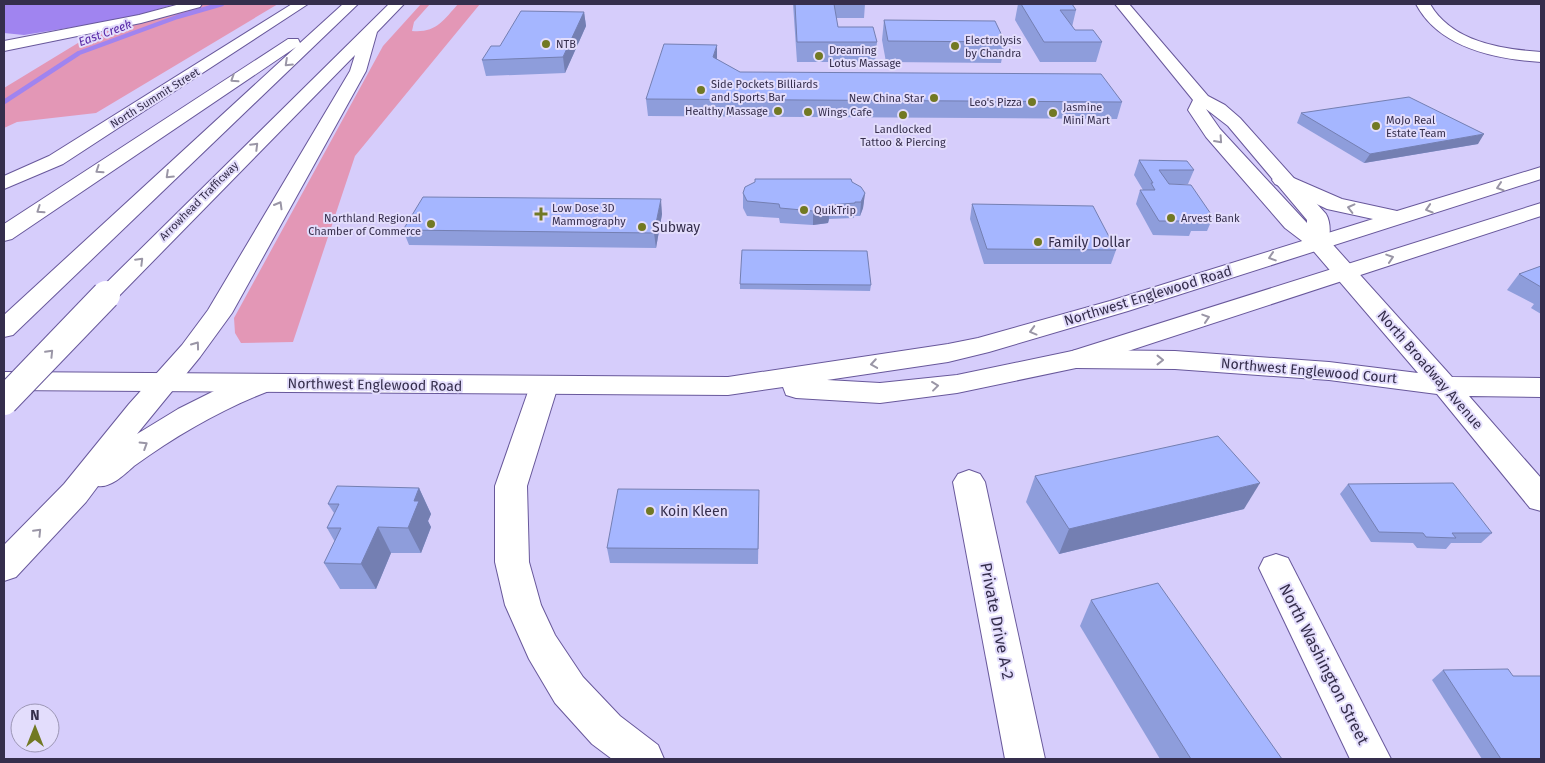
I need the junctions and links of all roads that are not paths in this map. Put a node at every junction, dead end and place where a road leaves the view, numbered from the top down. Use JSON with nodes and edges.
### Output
{"nodes":[{"id":1,"x":195,"y":4,"type":"edge"},
{"id":2,"x":301,"y":4,"type":"edge"},
{"id":3,"x":397,"y":4,"type":"edge"},
{"id":4,"x":1122,"y":4,"type":"edge"},
{"id":5,"x":1422,"y":4,"type":"edge"},
{"id":6,"x":350,"y":5,"type":"edge"},
{"id":7,"x":370,"y":31,"type":"junction"},
{"id":8,"x":4,"y":46,"type":"edge"},
{"id":9,"x":1541,"y":57,"type":"edge"},
{"id":10,"x":1202,"y":100,"type":"junction"},
{"id":11,"x":1541,"y":173,"type":"edge"},
{"id":12,"x":1282,"y":180,"type":"junction"},
{"id":13,"x":4,"y":183,"type":"edge"},
{"id":14,"x":1541,"y":209,"type":"edge"},
{"id":15,"x":1398,"y":218,"type":"junction"},
{"id":16,"x":4,"y":234,"type":"edge"},
{"id":17,"x":1318,"y":242,"type":"junction"},
{"id":18,"x":1344,"y":272,"type":"junction"},
{"id":19,"x":4,"y":329,"type":"edge"},
{"id":20,"x":1076,"y":359,"type":"junction"},
{"id":21,"x":4,"y":380,"type":"edge"},
{"id":22,"x":164,"y":381,"type":"junction"},
{"id":23,"x":259,"y":384,"type":"junction"},
{"id":24,"x":747,"y":384,"type":"junction"},
{"id":25,"x":544,"y":386,"type":"junction"},
{"id":26,"x":1445,"y":386,"type":"junction"},
{"id":27,"x":1541,"y":387,"type":"edge"},
{"id":28,"x":4,"y":401,"type":"edge"},
{"id":29,"x":970,"y":482,"type":"dead end"},
{"id":30,"x":75,"y":493,"type":"junction"},
{"id":31,"x":1541,"y":499,"type":"edge"},
{"id":32,"x":4,"y":567,"type":"edge"},
{"id":33,"x":1276,"y":568,"type":"dead end"},
{"id":34,"x":644,"y":759,"type":"edge"},
{"id":35,"x":1026,"y":759,"type":"edge"},
{"id":36,"x":1371,"y":759,"type":"edge"}],
"edges":[{"from":1,"to":8,"type":"main road"},
{"from":2,"to":13,"type":"main road","name":"North Summit Street"},
{"from":3,"to":7,"type":"main road","name":"Arrowhead Trafficway"},
{"from":4,"to":10,"type":"main road"},
{"from":5,"to":9,"type":"main road"},
{"from":6,"to":16,"type":"main road","one_way":true},
{"from":6,"to":19,"type":"main road","one_way":true},
{"from":22,"to":7,"type":"main road","one_way":true},
{"from":28,"to":7,"type":"main road","name":"Arrowhead Trafficway","one_way":true,"bridge":true},
{"from":10,"to":12,"type":"main road"},
{"from":10,"to":17,"type":"main road","name":"North Broadway Avenue","one_way":true},
{"from":11,"to":15,"type":"main road","name":"Northwest Englewood Road","one_way":true},
{"from":15,"to":12,"type":"main road","one_way":true},
{"from":12,"to":17,"type":"main road"},
{"from":18,"to":14,"type":"main road","name":"Northwest Englewood Road","one_way":true},
{"from":15,"to":17,"type":"main road","name":"Northwest Englewood Road"},
{"from":17,"to":18,"type":"main road","name":"North Broadway Avenue"},
{"from":17,"to":24,"type":"main road","name":"Northwest Englewood Road","one_way":true},
{"from":20,"to":18,"type":"main road","name":"Northwest Englewood Road","one_way":true},
{"from":18,"to":26,"type":"main road","name":"North Broadway Avenue"},
{"from":24,"to":20,"type":"main road","name":"Northwest Englewood Road","one_way":true},
{"from":20,"to":26,"type":"main road","name":"Northwest Englewood Court","one_way":true},
{"from":21,"to":22,"type":"main road","name":"Northwest Englewood Road"},
{"from":22,"to":23,"type":"main road","name":"Northwest Englewood Road"},
{"from":22,"to":30,"type":"main road"},
{"from":23,"to":25,"type":"main road","name":"Northwest Englewood Road"},
{"from":30,"to":23,"type":"main road","one_way":true},
{"from":24,"to":25,"type":"main road","name":"Northwest Englewood Road"},
{"from":25,"to":34,"type":"main road"},
{"from":26,"to":27,"type":"main road","name":"Northwest Englewood Court"},
{"from":26,"to":31,"type":"main road","name":"North Broadway Avenue"},
{"from":29,"to":35,"type":"main road","name":"Private Drive A-2"},
{"from":32,"to":30,"type":"main road","one_way":true},
{"from":33,"to":36,"type":"main road","name":"North Washington Street"}]}
